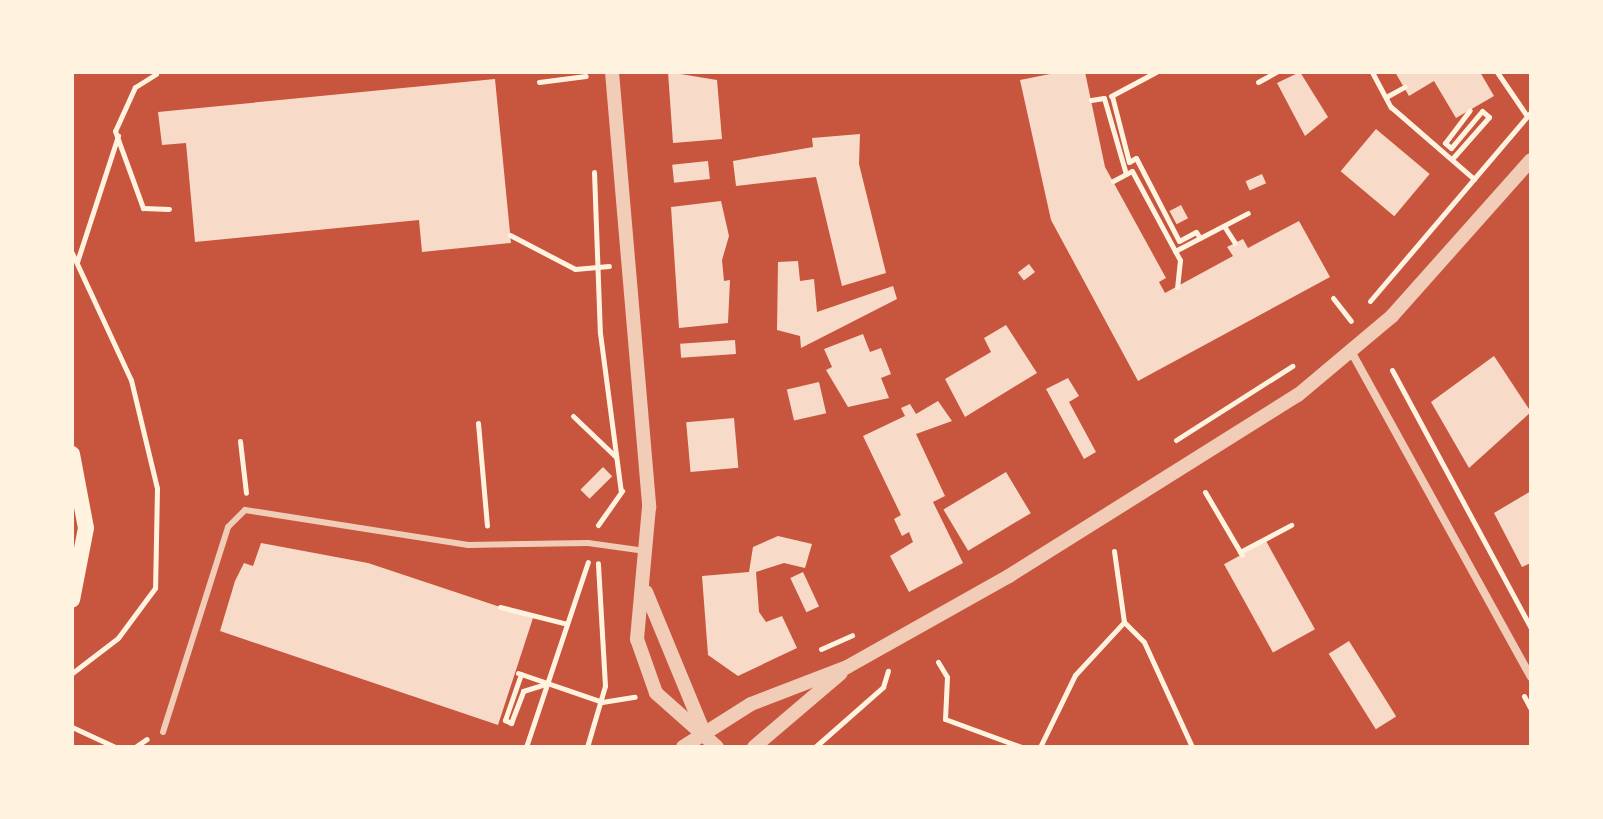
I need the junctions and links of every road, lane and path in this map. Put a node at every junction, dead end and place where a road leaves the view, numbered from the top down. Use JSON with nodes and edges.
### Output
{"nodes":[{"id":1,"x":548,"y":72,"type":"edge"},
{"id":2,"x":612,"y":72,"type":"edge"},
{"id":3,"x":1142,"y":72,"type":"edge"},
{"id":4,"x":1156,"y":72,"type":"edge"},
{"id":5,"x":1276,"y":72,"type":"edge"},
{"id":6,"x":1372,"y":72,"type":"edge"},
{"id":7,"x":1497,"y":72,"type":"edge"},
{"id":8,"x":156,"y":74,"type":"dead end"},
{"id":9,"x":585,"y":74,"type":"edge"},
{"id":10,"x":1149,"y":76,"type":"junction"},
{"id":11,"x":549,"y":81,"type":"junction"},
{"id":12,"x":539,"y":82,"type":"dead end"},
{"id":13,"x":1258,"y":82,"type":"dead end"},
{"id":14,"x":1404,"y":87,"type":"dead end"},
{"id":15,"x":588,"y":92,"type":"dead end"},
{"id":16,"x":1112,"y":96,"type":"junction"},
{"id":17,"x":1386,"y":97,"type":"junction"},
{"id":18,"x":1104,"y":98,"type":"junction"},
{"id":19,"x":1091,"y":100,"type":"dead end"},
{"id":20,"x":1470,"y":110,"type":"dead end"},
{"id":21,"x":1529,"y":114,"type":"edge"},
{"id":22,"x":118,"y":136,"type":"junction"},
{"id":23,"x":594,"y":153,"type":"dead end"},
{"id":24,"x":1452,"y":159,"type":"junction"},
{"id":25,"x":1531,"y":160,"type":"edge"},
{"id":26,"x":1126,"y":174,"type":"junction"},
{"id":27,"x":1474,"y":179,"type":"junction"},
{"id":28,"x":1113,"y":181,"type":"dead end"},
{"id":29,"x":169,"y":209,"type":"dead end"},
{"id":30,"x":1248,"y":213,"type":"dead end"},
{"id":31,"x":1224,"y":226,"type":"junction"},
{"id":32,"x":510,"y":235,"type":"dead end"},
{"id":33,"x":1200,"y":238,"type":"junction"},
{"id":34,"x":1235,"y":243,"type":"dead end"},
{"id":35,"x":1175,"y":251,"type":"junction"},
{"id":36,"x":72,"y":253,"type":"edge"},
{"id":37,"x":77,"y":263,"type":"junction"},
{"id":38,"x":625,"y":264,"type":"junction"},
{"id":39,"x":596,"y":268,"type":"junction"},
{"id":40,"x":1177,"y":287,"type":"dead end"},
{"id":41,"x":1333,"y":298,"type":"dead end"},
{"id":42,"x":1363,"y":309,"type":"dead end"},
{"id":43,"x":1357,"y":315,"type":"dead end"},
{"id":44,"x":1351,"y":321,"type":"junction"},
{"id":45,"x":1342,"y":328,"type":"dead end"},
{"id":46,"x":1352,"y":353,"type":"junction"},
{"id":47,"x":1305,"y":357,"type":"dead end"},
{"id":48,"x":1392,"y":370,"type":"dead end"},
{"id":49,"x":573,"y":416,"type":"dead end"},
{"id":50,"x":478,"y":423,"type":"dead end"},
{"id":51,"x":240,"y":441,"type":"dead end"},
{"id":52,"x":1169,"y":445,"type":"dead end"},
{"id":53,"x":72,"y":454,"type":"edge"},
{"id":54,"x":617,"y":458,"type":"junction"},
{"id":55,"x":1205,"y":492,"type":"dead end"},
{"id":56,"x":245,"y":510,"type":"junction"},
{"id":57,"x":1291,"y":525,"type":"dead end"},
{"id":58,"x":488,"y":545,"type":"junction"},
{"id":59,"x":598,"y":545,"type":"junction"},
{"id":60,"x":647,"y":551,"type":"junction"},
{"id":61,"x":1114,"y":551,"type":"dead end"},
{"id":62,"x":646,"y":592,"type":"junction"},
{"id":63,"x":73,"y":596,"type":"edge"},
{"id":64,"x":500,"y":607,"type":"dead end"},
{"id":65,"x":1124,"y":622,"type":"junction"},
{"id":66,"x":567,"y":624,"type":"junction"},
{"id":67,"x":1531,"y":628,"type":"edge"},
{"id":68,"x":859,"y":631,"type":"dead end"},
{"id":69,"x":814,"y":652,"type":"dead end"},
{"id":70,"x":938,"y":662,"type":"dead end"},
{"id":71,"x":847,"y":667,"type":"junction"},
{"id":72,"x":72,"y":673,"type":"edge"},
{"id":73,"x":1531,"y":677,"type":"edge"},
{"id":74,"x":547,"y":683,"type":"junction"},
{"id":75,"x":883,"y":687,"type":"dead end"},
{"id":76,"x":602,"y":702,"type":"junction"},
{"id":77,"x":72,"y":727,"type":"edge"},
{"id":78,"x":703,"y":730,"type":"junction"},
{"id":79,"x":163,"y":732,"type":"dead end"},
{"id":80,"x":142,"y":739,"type":"dead end"},
{"id":81,"x":115,"y":747,"type":"edge"},
{"id":82,"x":135,"y":747,"type":"edge"},
{"id":83,"x":526,"y":747,"type":"edge"},
{"id":84,"x":587,"y":747,"type":"edge"},
{"id":85,"x":683,"y":747,"type":"edge"},
{"id":86,"x":717,"y":747,"type":"edge"},
{"id":87,"x":754,"y":747,"type":"edge"},
{"id":88,"x":815,"y":747,"type":"edge"},
{"id":89,"x":1021,"y":747,"type":"edge"},
{"id":90,"x":1040,"y":747,"type":"edge"},
{"id":91,"x":1192,"y":747,"type":"edge"}],
"edges":[{"from":1,"to":11,"type":"path"},
{"from":2,"to":38,"type":"street"},
{"from":3,"to":10,"type":"path"},
{"from":4,"to":10,"type":"path"},
{"from":5,"to":13,"type":"path"},
{"from":6,"to":17,"type":"path"},
{"from":7,"to":21,"type":"path"},
{"from":8,"to":22,"type":"path"},
{"from":9,"to":11,"type":"path"},
{"from":9,"to":15,"type":"path"},
{"from":10,"to":16,"type":"path"},
{"from":11,"to":12,"type":"path"},
{"from":14,"to":17,"type":"path"},
{"from":16,"to":18,"type":"path"},
{"from":16,"to":33,"type":"path"},
{"from":17,"to":24,"type":"path"},
{"from":18,"to":19,"type":"path"},
{"from":18,"to":26,"type":"path"},
{"from":20,"to":24,"type":"path"},
{"from":21,"to":27,"type":"path"},
{"from":22,"to":29,"type":"path"},
{"from":22,"to":37,"type":"path"},
{"from":23,"to":39,"type":"path"},
{"from":24,"to":27,"type":"path"},
{"from":25,"to":46,"type":"street"},
{"from":26,"to":28,"type":"path"},
{"from":26,"to":35,"type":"path"},
{"from":27,"to":42,"type":"path"},
{"from":30,"to":31,"type":"path"},
{"from":31,"to":33,"type":"path"},
{"from":31,"to":34,"type":"path"},
{"from":32,"to":39,"type":"path"},
{"from":33,"to":35,"type":"path"},
{"from":35,"to":40,"type":"path"},
{"from":36,"to":37,"type":"path"},
{"from":37,"to":72,"type":"path"},
{"from":38,"to":39,"type":"path"},
{"from":38,"to":60,"type":"street"},
{"from":39,"to":54,"type":"path"},
{"from":41,"to":44,"type":"path"},
{"from":43,"to":44,"type":"path"},
{"from":44,"to":45,"type":"path"},
{"from":46,"to":71,"type":"street"},
{"from":46,"to":73,"type":"street"},
{"from":47,"to":52,"type":"path"},
{"from":48,"to":67,"type":"path"},
{"from":49,"to":54,"type":"path"},
{"from":50,"to":58,"type":"path"},
{"from":51,"to":56,"type":"path"},
{"from":53,"to":63,"type":"main road"},
{"from":54,"to":59,"type":"path"},
{"from":55,"to":57,"type":"path"},
{"from":56,"to":58,"type":"lane"},
{"from":56,"to":79,"type":"lane"},
{"from":58,"to":59,"type":"lane"},
{"from":59,"to":60,"type":"lane"},
{"from":59,"to":66,"type":"path"},
{"from":59,"to":76,"type":"path"},
{"from":60,"to":62,"type":"street"},
{"from":61,"to":65,"type":"path"},
{"from":62,"to":78,"type":"street"},
{"from":62,"to":78,"type":"street"},
{"from":64,"to":66,"type":"path"},
{"from":65,"to":90,"type":"path"},
{"from":65,"to":91,"type":"path"},
{"from":66,"to":74,"type":"path"},
{"from":68,"to":69,"type":"path"},
{"from":70,"to":89,"type":"path"},
{"from":71,"to":78,"type":"street"},
{"from":71,"to":87,"type":"street"},
{"from":74,"to":74,"type":"path"},
{"from":74,"to":76,"type":"path"},
{"from":74,"to":83,"type":"path"},
{"from":75,"to":88,"type":"path"},
{"from":76,"to":84,"type":"path"},
{"from":77,"to":81,"type":"path"},
{"from":78,"to":85,"type":"street"},
{"from":78,"to":86,"type":"street"},
{"from":80,"to":82,"type":"path"}]}
